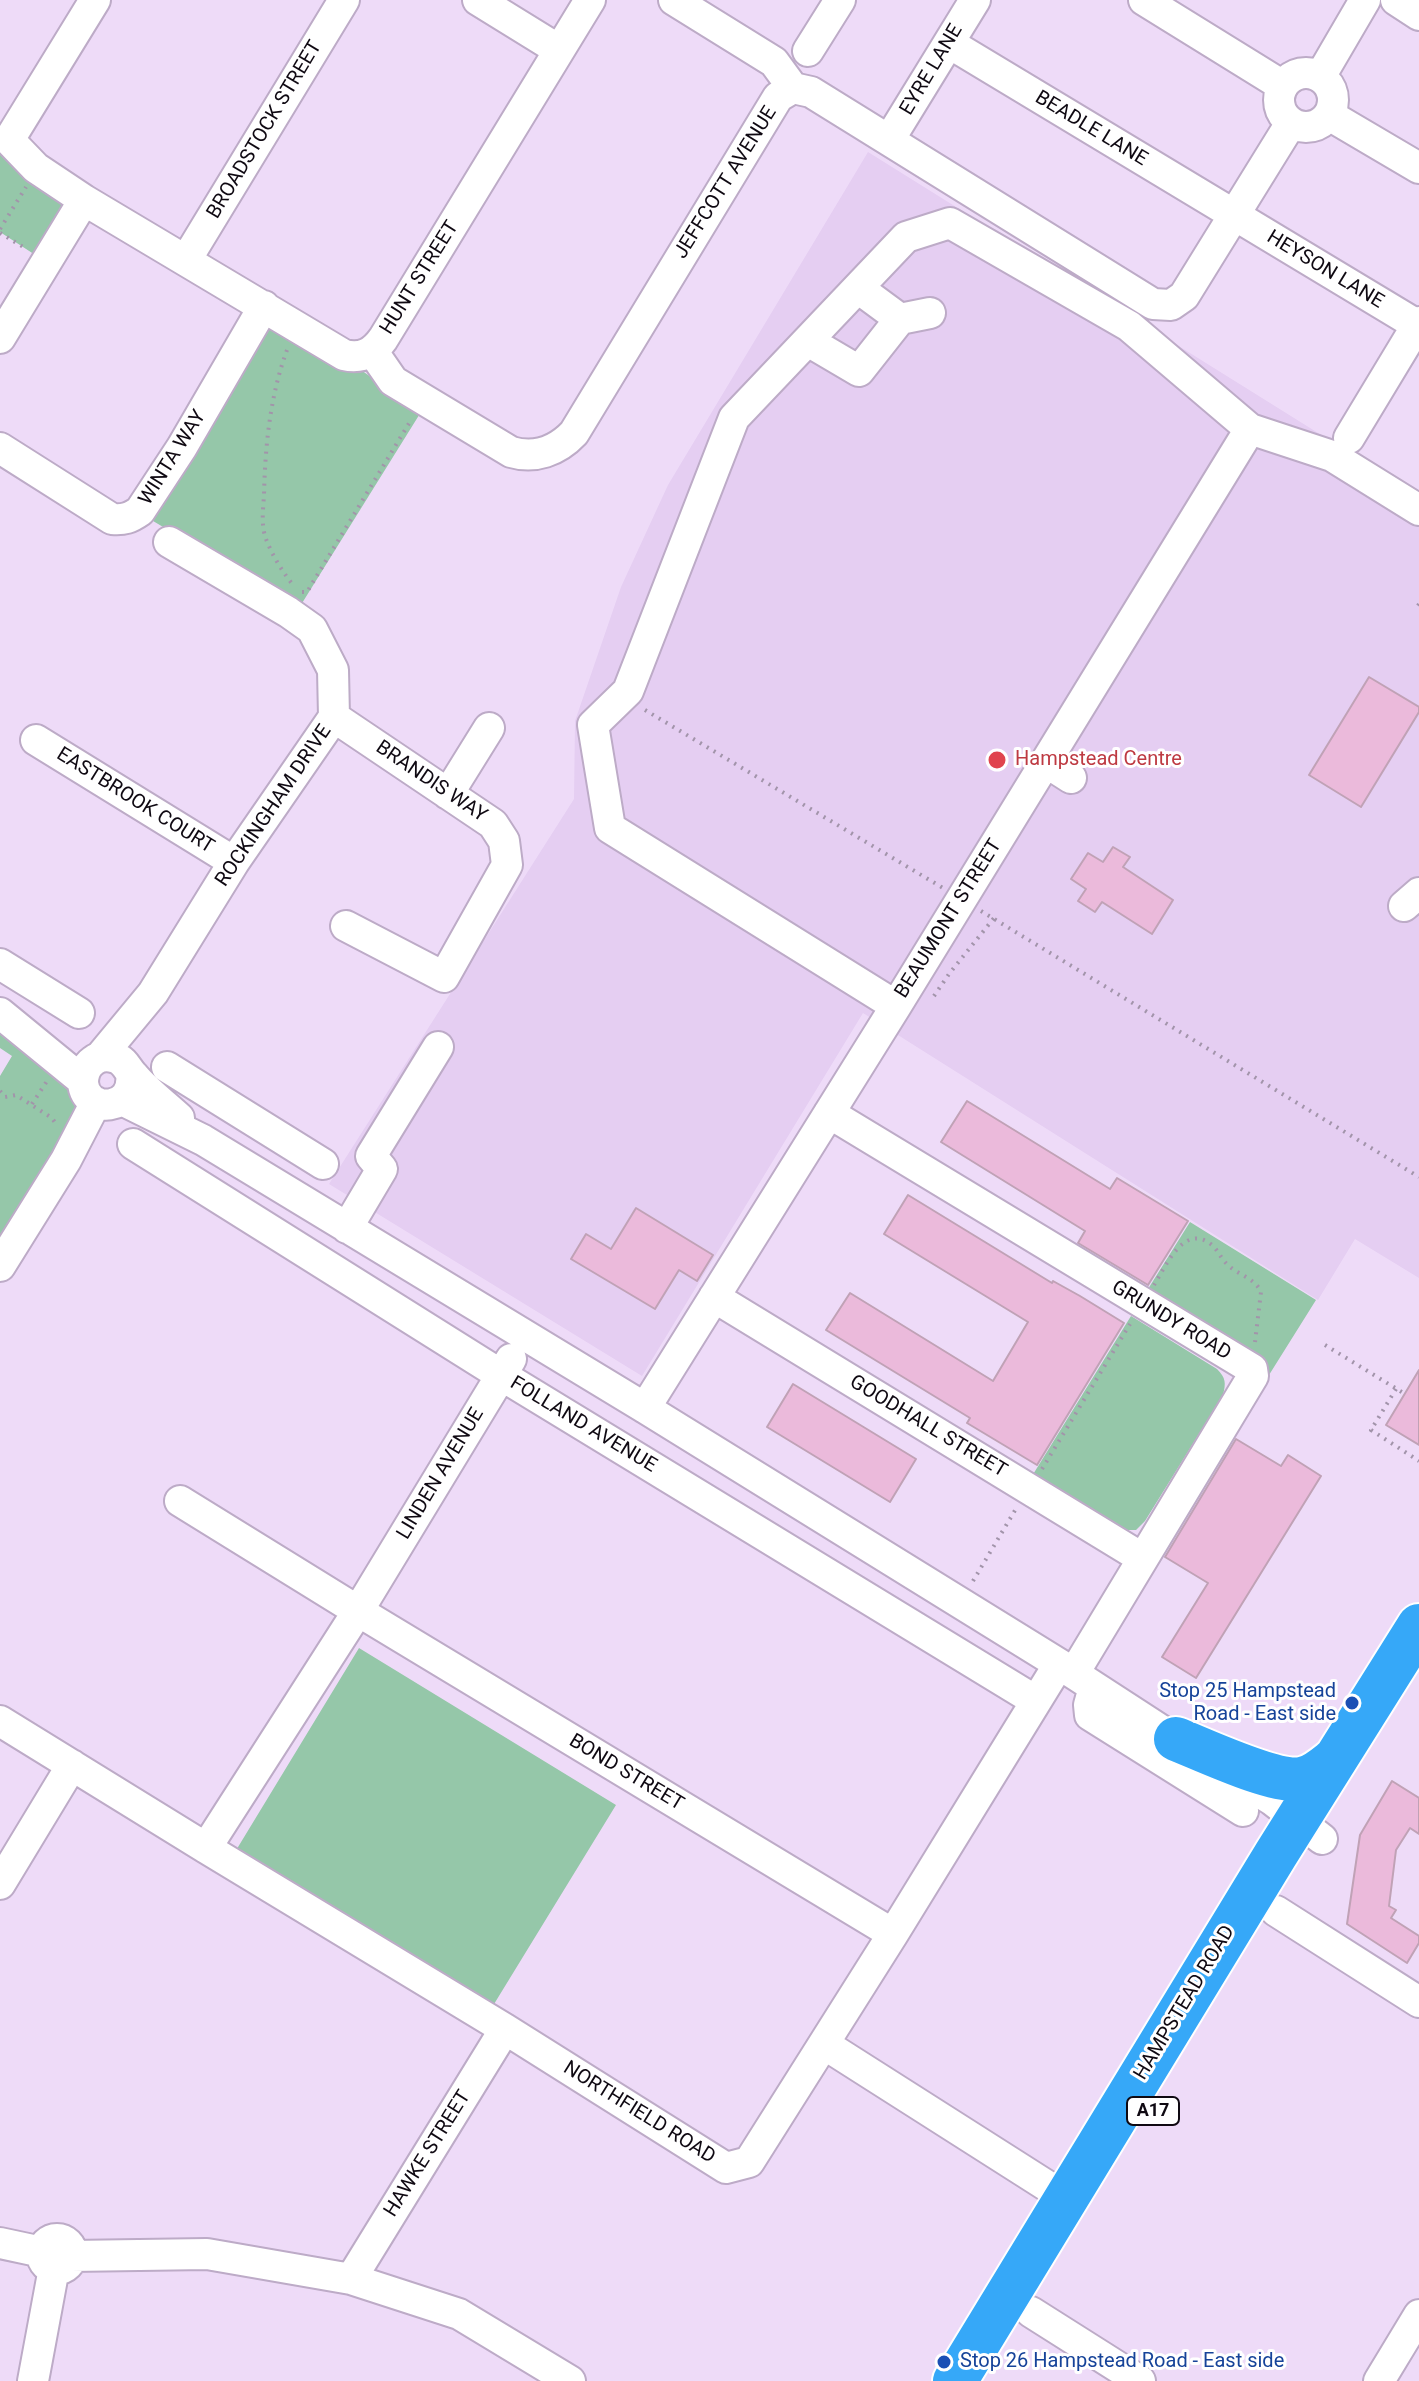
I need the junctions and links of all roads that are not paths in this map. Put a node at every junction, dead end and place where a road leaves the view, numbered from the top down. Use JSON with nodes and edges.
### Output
{"nodes":[{"id":1,"x":95,"y":0,"type":"edge"},
{"id":2,"x":344,"y":0,"type":"edge"},
{"id":3,"x":478,"y":0,"type":"edge"},
{"id":4,"x":590,"y":0,"type":"edge"},
{"id":5,"x":674,"y":0,"type":"edge"},
{"id":6,"x":840,"y":0,"type":"edge"},
{"id":7,"x":975,"y":0,"type":"edge"},
{"id":8,"x":1144,"y":0,"type":"edge"},
{"id":9,"x":1365,"y":0,"type":"edge"},
{"id":10,"x":1396,"y":0,"type":"edge"},
{"id":11,"x":1419,"y":15,"type":"edge"},
{"id":12,"x":949,"y":43,"type":"junction"},
{"id":13,"x":559,"y":50,"type":"junction"},
{"id":14,"x":808,"y":51,"type":"dead end"},
{"id":15,"x":1320,"y":77,"type":"junction"},
{"id":16,"x":1283,"y":86,"type":"junction"},
{"id":17,"x":793,"y":88,"type":"junction"},
{"id":18,"x":1329,"y":115,"type":"junction"},
{"id":19,"x":1291,"y":123,"type":"junction"},
{"id":20,"x":4,"y":139,"type":"edge"},
{"id":21,"x":889,"y":140,"type":"junction"},
{"id":22,"x":1419,"y":168,"type":"edge"},
{"id":23,"x":84,"y":200,"type":"junction"},
{"id":24,"x":1233,"y":216,"type":"junction"},
{"id":25,"x":186,"y":260,"type":"junction"},
{"id":26,"x":858,"y":288,"type":"junction"},
{"id":27,"x":264,"y":306,"type":"junction"},
{"id":28,"x":930,"y":313,"type":"dead end"},
{"id":29,"x":900,"y":319,"type":"junction"},
{"id":30,"x":1418,"y":324,"type":"edge"},
{"id":31,"x":0,"y":338,"type":"edge"},
{"id":32,"x":808,"y":341,"type":"junction"},
{"id":33,"x":373,"y":352,"type":"junction"},
{"id":34,"x":1250,"y":429,"type":"junction"},
{"id":35,"x":1349,"y":438,"type":"dead end"},
{"id":36,"x":0,"y":448,"type":"edge"},
{"id":37,"x":1419,"y":510,"type":"edge"},
{"id":38,"x":169,"y":542,"type":"dead end"},
{"id":39,"x":334,"y":717,"type":"junction"},
{"id":40,"x":489,"y":728,"type":"dead end"},
{"id":41,"x":36,"y":740,"type":"dead end"},
{"id":42,"x":1046,"y":762,"type":"junction"},
{"id":43,"x":1071,"y":778,"type":"dead end"},
{"id":44,"x":448,"y":794,"type":"junction"},
{"id":45,"x":234,"y":862,"type":"junction"},
{"id":46,"x":346,"y":926,"type":"dead end"},
{"id":47,"x":0,"y":964,"type":"edge"},
{"id":48,"x":45,"y":992,"type":"junction"},
{"id":49,"x":896,"y":1006,"type":"junction"},
{"id":50,"x":79,"y":1013,"type":"dead end"},
{"id":51,"x":4,"y":1016,"type":"edge"},
{"id":52,"x":49,"y":1038,"type":"junction"},
{"id":53,"x":438,"y":1047,"type":"dead end"},
{"id":54,"x":167,"y":1067,"type":"dead end"},
{"id":55,"x":108,"y":1077,"type":"junction"},
{"id":56,"x":211,"y":1094,"type":"junction"},
{"id":57,"x":170,"y":1110,"type":"junction"},
{"id":58,"x":829,"y":1113,"type":"junction"},
{"id":59,"x":203,"y":1140,"type":"junction"},
{"id":60,"x":133,"y":1144,"type":"dead end"},
{"id":61,"x":297,"y":1148,"type":"junction"},
{"id":62,"x":323,"y":1164,"type":"dead end"},
{"id":63,"x":303,"y":1201,"type":"junction"},
{"id":64,"x":347,"y":1228,"type":"junction"},
{"id":65,"x":0,"y":1266,"type":"edge"},
{"id":66,"x":714,"y":1297,"type":"junction"},
{"id":67,"x":524,"y":1336,"type":"junction"},
{"id":68,"x":501,"y":1375,"type":"junction"},
{"id":69,"x":645,"y":1408,"type":"junction"},
{"id":70,"x":180,"y":1501,"type":"dead end"},
{"id":71,"x":1142,"y":1558,"type":"junction"},
{"id":72,"x":358,"y":1611,"type":"junction"},
{"id":73,"x":1419,"y":1626,"type":"edge"},
{"id":74,"x":1076,"y":1675,"type":"junction"},
{"id":75,"x":1419,"y":1677,"type":"edge"},
{"id":76,"x":1036,"y":1701,"type":"junction"},
{"id":77,"x":4,"y":1732,"type":"edge"},
{"id":78,"x":1183,"y":1753,"type":"junction"},
{"id":79,"x":1334,"y":1760,"type":"junction"},
{"id":80,"x":72,"y":1765,"type":"junction"},
{"id":81,"x":1243,"y":1811,"type":"dead end"},
{"id":82,"x":1310,"y":1829,"type":"junction"},
{"id":83,"x":206,"y":1848,"type":"junction"},
{"id":84,"x":0,"y":1884,"type":"edge"},
{"id":85,"x":1276,"y":1911,"type":"junction"},
{"id":86,"x":893,"y":1934,"type":"junction"},
{"id":87,"x":1419,"y":2002,"type":"edge"},
{"id":88,"x":505,"y":2029,"type":"junction"},
{"id":89,"x":824,"y":2044,"type":"junction"},
{"id":90,"x":1066,"y":2198,"type":"junction"},
{"id":91,"x":0,"y":2243,"type":"edge"},
{"id":92,"x":56,"y":2258,"type":"junction"},
{"id":93,"x":351,"y":2279,"type":"junction"},
{"id":94,"x":1018,"y":2304,"type":"junction"},
{"id":95,"x":1419,"y":2315,"type":"edge"},
{"id":96,"x":33,"y":2381,"type":"edge"},
{"id":97,"x":570,"y":2381,"type":"edge"},
{"id":98,"x":955,"y":2381,"type":"edge"},
{"id":99,"x":988,"y":2381,"type":"edge"},
{"id":100,"x":1140,"y":2381,"type":"edge"},
{"id":101,"x":1379,"y":2381,"type":"edge"}],
"edges":[{"from":1,"to":20,"type":"street"},
{"from":2,"to":25,"type":"street","name":"BROADSTOCK STREET"},
{"from":3,"to":13,"type":"street"},
{"from":4,"to":13,"type":"street","name":"HUNT STREET"},
{"from":5,"to":17,"type":"street"},
{"from":6,"to":14,"type":"street"},
{"from":7,"to":12,"type":"street","name":"EYRE LANE"},
{"from":8,"to":16,"type":"street"},
{"from":9,"to":15,"type":"street"},
{"from":10,"to":11,"type":"street"},
{"from":12,"to":21,"type":"street","name":"EYRE LANE"},
{"from":12,"to":24,"type":"street","name":"BEADLE LANE"},
{"from":13,"to":33,"type":"street","name":"HUNT STREET"},
{"from":15,"to":16,"type":"street"},
{"from":15,"to":18,"type":"street"},
{"from":16,"to":19,"type":"street"},
{"from":17,"to":21,"type":"street","name":"JEFFCOTT AVENUE"},
{"from":17,"to":33,"type":"street","name":"JEFFCOTT AVENUE"},
{"from":18,"to":19,"type":"street"},
{"from":18,"to":22,"type":"street"},
{"from":19,"to":24,"type":"street","name":"JEFFCOTT AVENUE"},
{"from":20,"to":23,"type":"street","name":"HUNT STREET"},
{"from":21,"to":24,"type":"street","name":"JEFFCOTT AVENUE"},
{"from":23,"to":25,"type":"street","name":"HUNT STREET"},
{"from":23,"to":31,"type":"street"},
{"from":24,"to":30,"type":"street","name":"HEYSON LANE"},
{"from":25,"to":27,"type":"street","name":"HUNT STREET"},
{"from":26,"to":29,"type":"street"},
{"from":26,"to":32,"type":"street"},
{"from":26,"to":34,"type":"street"},
{"from":27,"to":33,"type":"street","name":"HUNT STREET"},
{"from":27,"to":36,"type":"street","name":"WINTA WAY"},
{"from":28,"to":29,"type":"street"},
{"from":29,"to":32,"type":"street"},
{"from":30,"to":35,"type":"street"},
{"from":32,"to":49,"type":"street"},
{"from":34,"to":37,"type":"street"},
{"from":34,"to":42,"type":"street","name":"BEAUMONT STREET"},
{"from":38,"to":39,"type":"street","name":"ROCKINGHAM DRIVE"},
{"from":39,"to":44,"type":"street","name":"BRANDIS WAY"},
{"from":39,"to":45,"type":"street","name":"ROCKINGHAM DRIVE"},
{"from":40,"to":44,"type":"street"},
{"from":41,"to":45,"type":"street","name":"EASTBROOK COURT"},
{"from":42,"to":43,"type":"street"},
{"from":42,"to":49,"type":"street","name":"BEAUMONT STREET"},
{"from":44,"to":46,"type":"street","name":"BRANDIS WAY"},
{"from":45,"to":55,"type":"street","name":"ROCKINGHAM DRIVE"},
{"from":47,"to":48,"type":"street"},
{"from":48,"to":50,"type":"street"},
{"from":48,"to":52,"type":"street"},
{"from":49,"to":58,"type":"street","name":"BEAUMONT STREET"},
{"from":51,"to":52,"type":"street"},
{"from":51,"to":55,"type":"street"},
{"from":52,"to":55,"type":"street"},
{"from":53,"to":64,"type":"street"},
{"from":54,"to":56,"type":"street"},
{"from":55,"to":57,"type":"street"},
{"from":55,"to":59,"type":"street"},
{"from":55,"to":65,"type":"street","name":"ROCKINGHAM DRIVE"},
{"from":56,"to":57,"type":"street"},
{"from":56,"to":61,"type":"street"},
{"from":57,"to":59,"type":"street"},
{"from":58,"to":66,"type":"street","name":"BEAUMONT STREET"},
{"from":58,"to":71,"type":"street","name":"GRUNDY ROAD"},
{"from":59,"to":63,"type":"street"},
{"from":60,"to":68,"type":"street","name":"FOLLAND AVENUE"},
{"from":61,"to":62,"type":"street"},
{"from":61,"to":63,"type":"street"},
{"from":63,"to":64,"type":"street"},
{"from":64,"to":67,"type":"street"},
{"from":66,"to":69,"type":"street","name":"BEAUMONT STREET"},
{"from":66,"to":71,"type":"street","name":"GOODHALL STREET"},
{"from":67,"to":68,"type":"street","name":"LINDEN AVENUE"},
{"from":67,"to":69,"type":"street"},
{"from":68,"to":72,"type":"street","name":"LINDEN AVENUE"},
{"from":68,"to":76,"type":"street","name":"FOLLAND AVENUE"},
{"from":69,"to":74,"type":"street"},
{"from":70,"to":72,"type":"street"},
{"from":71,"to":74,"type":"street","name":"GRUNDY ROAD"},
{"from":72,"to":83,"type":"street","name":"LINDEN AVENUE"},
{"from":72,"to":86,"type":"street","name":"BOND STREET"},
{"from":73,"to":79,"type":"highway","name":"HAMPSTEAD ROAD","number":"A17"},
{"from":74,"to":76,"type":"street","name":"NORTHFIELD ROAD"},
{"from":74,"to":78,"type":"street"},
{"from":75,"to":82,"type":"highway","name":"HAMPSTEAD ROAD","number":"A17"},
{"from":76,"to":86,"type":"street","name":"NORTHFIELD ROAD"},
{"from":77,"to":80,"type":"street","name":"NORTHFIELD ROAD"},
{"from":78,"to":79,"type":"highway"},
{"from":78,"to":81,"type":"street"},
{"from":78,"to":82,"type":"street"},
{"from":79,"to":82,"type":"highway","name":"HAMPSTEAD ROAD","number":"A17"},
{"from":80,"to":83,"type":"street","name":"NORTHFIELD ROAD"},
{"from":80,"to":84,"type":"street"},
{"from":82,"to":85,"type":"highway","name":"HAMPSTEAD ROAD","number":"A17"},
{"from":82,"to":90,"type":"highway","name":"HAMPSTEAD ROAD","number":"A17"},
{"from":83,"to":88,"type":"street","name":"NORTHFIELD ROAD"},
{"from":85,"to":87,"type":"street"},
{"from":85,"to":94,"type":"highway","name":"HAMPSTEAD ROAD","number":"A17"},
{"from":86,"to":89,"type":"street","name":"NORTHFIELD ROAD"},
{"from":88,"to":89,"type":"street","name":"NORTHFIELD ROAD"},
{"from":88,"to":93,"type":"street","name":"HAWKE STREET"},
{"from":89,"to":90,"type":"street"},
{"from":90,"to":94,"type":"highway","name":"HAMPSTEAD ROAD","number":"A17"},
{"from":91,"to":92,"type":"street"},
{"from":92,"to":93,"type":"street"},
{"from":92,"to":96,"type":"street"},
{"from":93,"to":97,"type":"street"},
{"from":94,"to":98,"type":"highway","name":"HAMPSTEAD ROAD","number":"A17"},
{"from":94,"to":99,"type":"highway","name":"HAMPSTEAD ROAD","number":"A17"},
{"from":94,"to":100,"type":"street"},
{"from":95,"to":101,"type":"street"}]}
